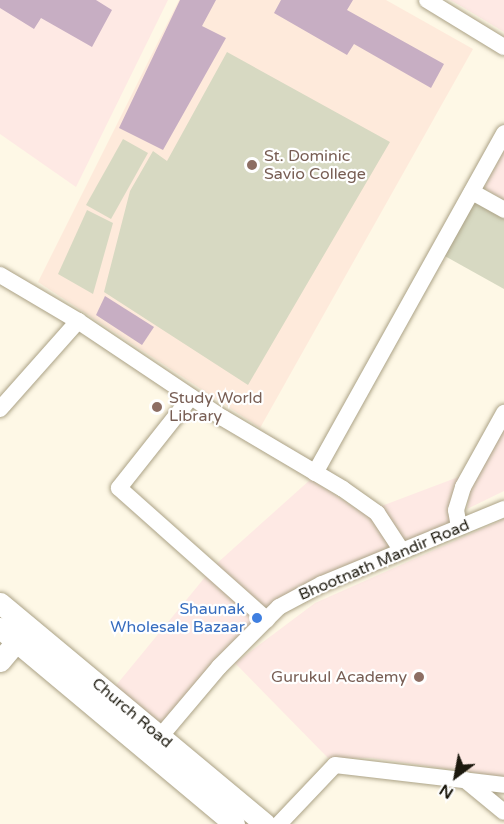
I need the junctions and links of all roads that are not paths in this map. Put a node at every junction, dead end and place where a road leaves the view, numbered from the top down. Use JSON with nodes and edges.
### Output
{"nodes":[{"id":1,"x":428,"y":0,"type":"edge"},
{"id":2,"x":504,"y":47,"type":"edge"},
{"id":3,"x":504,"y":134,"type":"edge"},
{"id":4,"x":472,"y":192,"type":"junction"},
{"id":5,"x":504,"y":210,"type":"edge"},
{"id":6,"x":0,"y":275,"type":"edge"},
{"id":7,"x":78,"y":321,"type":"junction"},
{"id":8,"x":191,"y":398,"type":"junction"},
{"id":9,"x":0,"y":409,"type":"edge"},
{"id":10,"x":504,"y":413,"type":"edge"},
{"id":11,"x":315,"y":473,"type":"junction"},
{"id":12,"x":504,"y":509,"type":"edge"},
{"id":13,"x":459,"y":528,"type":"junction"},
{"id":14,"x":402,"y":551,"type":"junction"},
{"id":15,"x":0,"y":603,"type":"edge"},
{"id":16,"x":267,"y":620,"type":"junction"},
{"id":17,"x":9,"y":629,"type":"edge"},
{"id":18,"x":0,"y":661,"type":"edge"},
{"id":19,"x":154,"y":744,"type":"junction"},
{"id":20,"x":465,"y":780,"type":"junction"},
{"id":21,"x":504,"y":785,"type":"edge"},
{"id":22,"x":504,"y":812,"type":"edge"},
{"id":23,"x":234,"y":824,"type":"edge"},
{"id":24,"x":265,"y":824,"type":"edge"},
{"id":25,"x":279,"y":824,"type":"edge"}],
"edges":[{"from":1,"to":2,"type":"street"},
{"from":3,"to":4,"type":"street"},
{"from":4,"to":5,"type":"street"},
{"from":4,"to":11,"type":"street"},
{"from":6,"to":7,"type":"street"},
{"from":7,"to":8,"type":"street"},
{"from":7,"to":9,"type":"street"},
{"from":8,"to":11,"type":"street"},
{"from":8,"to":16,"type":"street"},
{"from":10,"to":13,"type":"street"},
{"from":11,"to":14,"type":"street"},
{"from":12,"to":13,"type":"street","name":"Bhootnath Mandir Road"},
{"from":13,"to":14,"type":"street","name":"Bhootnath Mandir Road"},
{"from":14,"to":16,"type":"street","name":"Bhootnath Mandir Road"},
{"from":15,"to":17,"type":"street","name":"Church Road"},
{"from":16,"to":19,"type":"street","name":"Bhootnath Mandir Road"},
{"from":17,"to":18,"type":"street"},
{"from":17,"to":19,"type":"street","name":"Church Road"},
{"from":19,"to":23,"type":"street","name":"Church Road"},
{"from":19,"to":24,"type":"street","name":"Church Road"},
{"from":20,"to":21,"type":"street"},
{"from":20,"to":22,"type":"street"},
{"from":20,"to":25,"type":"street"}]}
